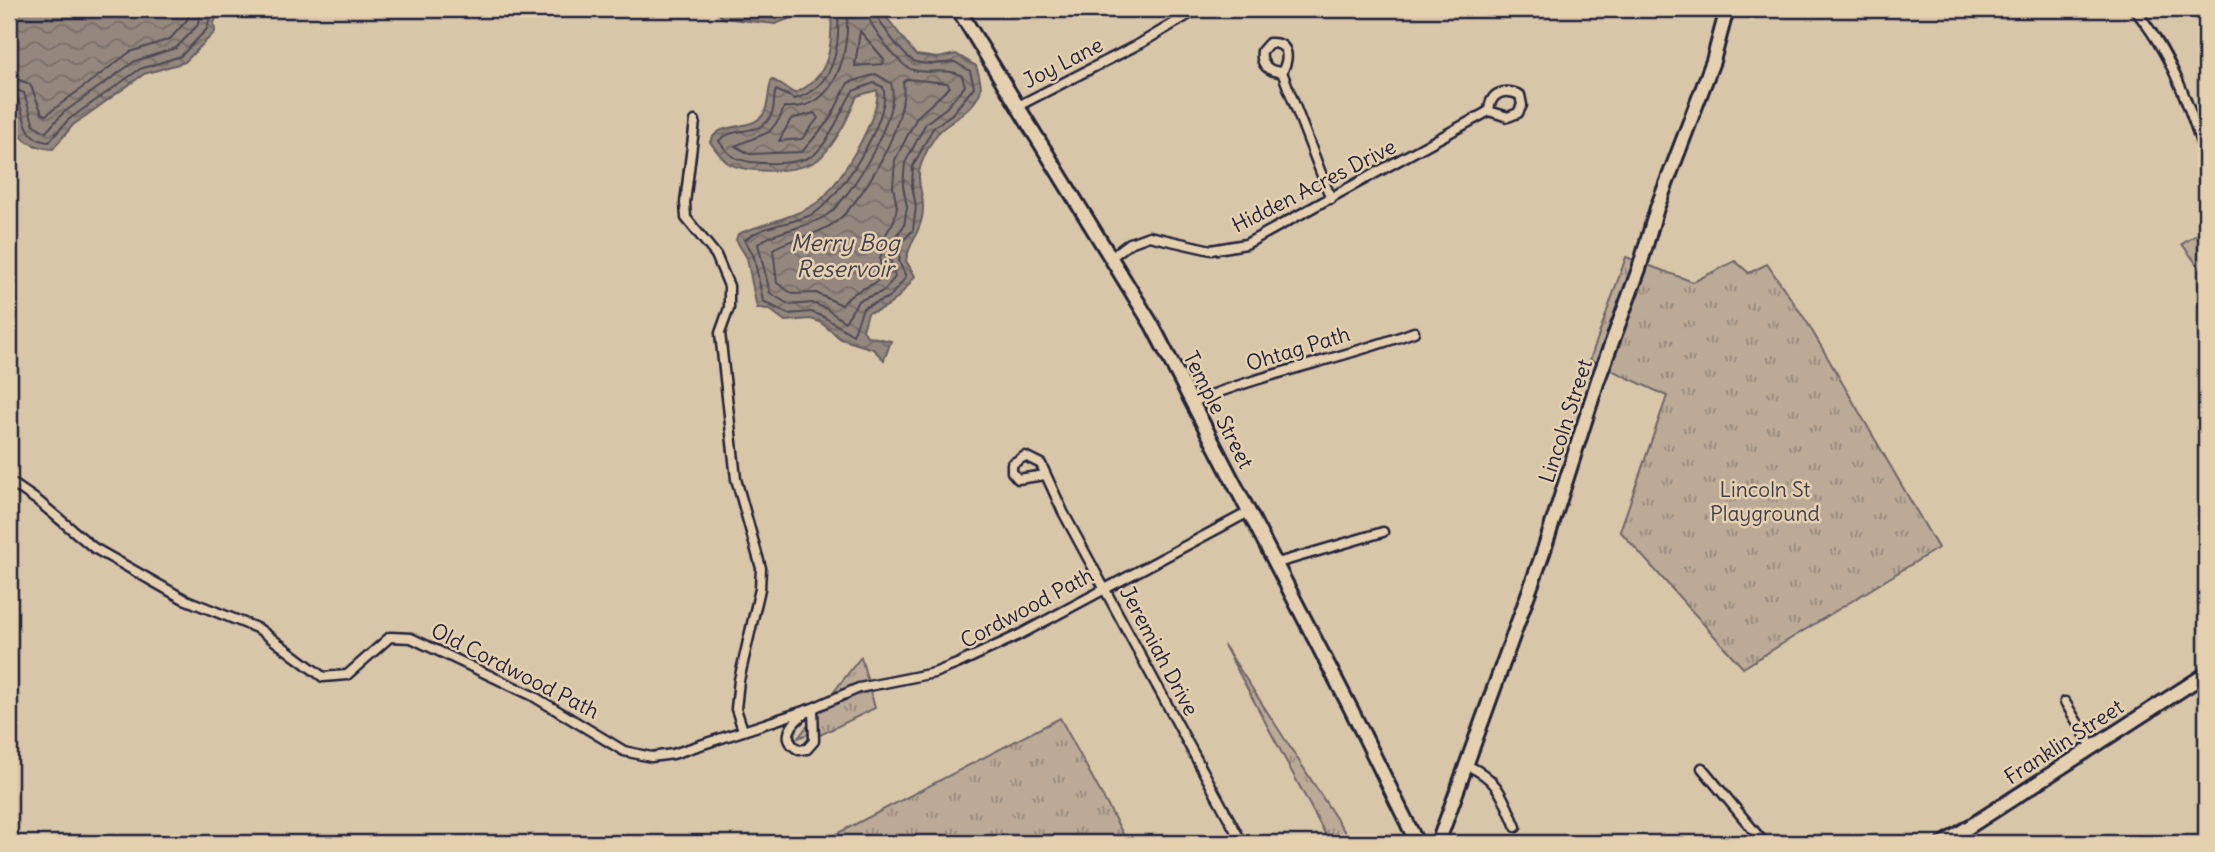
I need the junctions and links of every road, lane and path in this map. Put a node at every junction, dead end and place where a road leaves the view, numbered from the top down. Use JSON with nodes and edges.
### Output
{"nodes":[{"id":1,"x":958,"y":9,"type":"edge"},
{"id":2,"x":1198,"y":9,"type":"edge"},
{"id":3,"x":1727,"y":9,"type":"edge"},
{"id":4,"x":2134,"y":9,"type":"edge"},
{"id":5,"x":1282,"y":72,"type":"dead end"},
{"id":6,"x":1016,"y":107,"type":"junction"},
{"id":7,"x":1489,"y":111,"type":"dead end"},
{"id":8,"x":695,"y":121,"type":"dead end"},
{"id":9,"x":2206,"y":158,"type":"edge"},
{"id":10,"x":1331,"y":199,"type":"junction"},
{"id":11,"x":1110,"y":258,"type":"junction"},
{"id":12,"x":1413,"y":332,"type":"dead end"},
{"id":13,"x":1194,"y":402,"type":"junction"},
{"id":14,"x":1045,"y":475,"type":"dead end"},
{"id":15,"x":9,"y":481,"type":"edge"},
{"id":16,"x":1247,"y":513,"type":"junction"},
{"id":17,"x":1383,"y":532,"type":"dead end"},
{"id":18,"x":1274,"y":564,"type":"junction"},
{"id":19,"x":1105,"y":586,"type":"junction"},
{"id":20,"x":2206,"y":674,"type":"edge"},
{"id":21,"x":2066,"y":702,"type":"dead end"},
{"id":22,"x":813,"y":708,"type":"junction"},
{"id":23,"x":743,"y":730,"type":"junction"},
{"id":24,"x":2092,"y":747,"type":"junction"},
{"id":25,"x":1466,"y":765,"type":"junction"},
{"id":26,"x":1702,"y":768,"type":"dead end"},
{"id":27,"x":1516,"y":827,"type":"dead end"},
{"id":28,"x":1241,"y":843,"type":"edge"},
{"id":29,"x":1417,"y":843,"type":"edge"},
{"id":30,"x":1438,"y":843,"type":"edge"},
{"id":31,"x":1764,"y":843,"type":"edge"},
{"id":32,"x":1944,"y":843,"type":"edge"}],
"edges":[{"from":1,"to":6,"type":"main road","name":"Temple Street"},
{"from":2,"to":6,"type":"street","name":"Joy Lane"},
{"from":3,"to":25,"type":"main road","name":"Lincoln Street"},
{"from":4,"to":9,"type":"street"},
{"from":5,"to":10,"type":"street"},
{"from":6,"to":11,"type":"main road","name":"Temple Street"},
{"from":7,"to":10,"type":"street","name":"Hidden Acres Drive"},
{"from":8,"to":23,"type":"street"},
{"from":10,"to":11,"type":"street","name":"Hidden Acres Drive"},
{"from":11,"to":13,"type":"main road","name":"Temple Street"},
{"from":12,"to":13,"type":"street","name":"Ohtag Path"},
{"from":13,"to":16,"type":"main road","name":"Temple Street"},
{"from":14,"to":19,"type":"street","name":"Jeremiah Drive"},
{"from":15,"to":23,"type":"street","name":"Old Cordwood Path"},
{"from":16,"to":18,"type":"main road","name":"Temple Street"},
{"from":16,"to":19,"type":"street","name":"Cordwood Path"},
{"from":17,"to":18,"type":"street"},
{"from":18,"to":29,"type":"main road","name":"Temple Street"},
{"from":19,"to":22,"type":"street","name":"Cordwood Path"},
{"from":19,"to":28,"type":"street","name":"Jeremiah Drive"},
{"from":20,"to":24,"type":"main road","name":"Franklin Street"},
{"from":21,"to":24,"type":"street"},
{"from":22,"to":22,"type":"street","name":"Cordwood Path"},
{"from":22,"to":23,"type":"street","name":"Old Cordwood Path"},
{"from":24,"to":32,"type":"main road","name":"Franklin Street"},
{"from":25,"to":27,"type":"street"},
{"from":25,"to":30,"type":"main road","name":"Lincoln Street"},
{"from":26,"to":31,"type":"street"}]}
